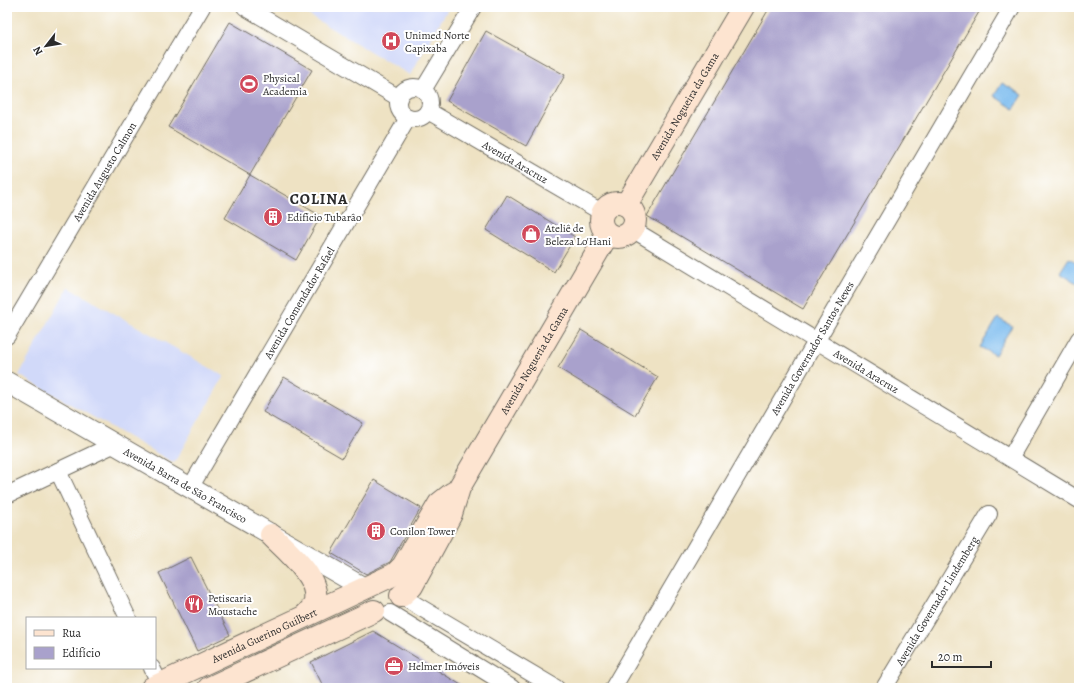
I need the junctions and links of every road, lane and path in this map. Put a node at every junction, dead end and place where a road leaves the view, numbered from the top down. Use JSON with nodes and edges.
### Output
{"nodes":[{"id":1,"x":202,"y":7,"type":"edge"},
{"id":2,"x":245,"y":7,"type":"edge"},
{"id":3,"x":473,"y":7,"type":"edge"},
{"id":4,"x":743,"y":7,"type":"edge"},
{"id":5,"x":1012,"y":7,"type":"edge"},
{"id":6,"x":423,"y":90,"type":"junction"},
{"id":7,"x":399,"y":98,"type":"junction"},
{"id":8,"x":428,"y":111,"type":"junction"},
{"id":9,"x":408,"y":118,"type":"junction"},
{"id":10,"x":626,"y":205,"type":"junction"},
{"id":11,"x":603,"y":213,"type":"junction"},
{"id":12,"x":632,"y":229,"type":"junction"},
{"id":13,"x":608,"y":234,"type":"junction"},
{"id":14,"x":7,"y":336,"type":"edge"},
{"id":15,"x":1079,"y":339,"type":"edge"},
{"id":16,"x":816,"y":341,"type":"junction"},
{"id":17,"x":7,"y":382,"type":"edge"},
{"id":18,"x":115,"y":444,"type":"junction"},
{"id":19,"x":1010,"y":458,"type":"junction"},
{"id":20,"x":58,"y":471,"type":"junction"},
{"id":21,"x":190,"y":488,"type":"junction"},
{"id":22,"x":459,"y":488,"type":"junction"},
{"id":23,"x":7,"y":495,"type":"edge"},
{"id":24,"x":1079,"y":500,"type":"edge"},
{"id":25,"x":989,"y":514,"type":"dead end"},
{"id":26,"x":271,"y":535,"type":"junction"},
{"id":27,"x":370,"y":585,"type":"junction"},
{"id":28,"x":388,"y":607,"type":"junction"},
{"id":29,"x":306,"y":615,"type":"junction"},
{"id":30,"x":128,"y":617,"type":"edge"},
{"id":31,"x":157,"y":682,"type":"edge"},
{"id":32,"x":209,"y":688,"type":"edge"},
{"id":33,"x":512,"y":688,"type":"edge"},
{"id":34,"x":556,"y":688,"type":"edge"},
{"id":35,"x":613,"y":688,"type":"edge"},
{"id":36,"x":884,"y":688,"type":"edge"}],
"edges":[{"from":1,"to":14,"type":"street","name":"Avenida Augusto Calmon"},
{"from":2,"to":7,"type":"street"},
{"from":3,"to":6,"type":"street"},
{"from":4,"to":10,"type":"main road","name":"Avenida Nogueira da Gama"},
{"from":5,"to":16,"type":"street","name":"Avenida Governador Santos Neves"},
{"from":6,"to":7,"type":"street"},
{"from":6,"to":8,"type":"street"},
{"from":7,"to":9,"type":"street"},
{"from":8,"to":9,"type":"street"},
{"from":8,"to":11,"type":"street","name":"Avenida Aracruz"},
{"from":9,"to":21,"type":"street","name":"Avenida Comendador Rafael"},
{"from":10,"to":11,"type":"main road"},
{"from":10,"to":12,"type":"main road"},
{"from":11,"to":13,"type":"main road"},
{"from":12,"to":13,"type":"main road"},
{"from":12,"to":16,"type":"street","name":"Avenida Aracruz"},
{"from":13,"to":22,"type":"main road","name":"Avenida Nogueria da Gama"},
{"from":15,"to":19,"type":"street"},
{"from":16,"to":19,"type":"street","name":"Avenida Aracruz"},
{"from":16,"to":35,"type":"street","name":"Avenida Governador Santos Neves"},
{"from":17,"to":18,"type":"street","name":"Avenida Barra de São Francisco"},
{"from":18,"to":20,"type":"street"},
{"from":18,"to":21,"type":"street","name":"Avenida Barra de São Francisco"},
{"from":19,"to":24,"type":"street","name":"Avenida Aracruz"},
{"from":20,"to":23,"type":"street"},
{"from":20,"to":30,"type":"street"},
{"from":21,"to":26,"type":"street","name":"Avenida Barra de São Francisco"},
{"from":22,"to":27,"type":"main road","name":"Avenida Nogueria da Gama"},
{"from":22,"to":28,"type":"main road","name":"Avenida Nogueria da Gama"},
{"from":25,"to":36,"type":"street","name":"Avenida Governador Lindemberg"},
{"from":26,"to":27,"type":"street","name":"Avenida Barra de São Francisco"},
{"from":26,"to":29,"type":"main road"},
{"from":27,"to":28,"type":"main road"},
{"from":27,"to":28,"type":"main road"},
{"from":27,"to":29,"type":"main road","name":"Avenida Guerino Guilbert"},
{"from":28,"to":32,"type":"main road"},
{"from":28,"to":33,"type":"street"},
{"from":28,"to":34,"type":"street"},
{"from":29,"to":31,"type":"main road","name":"Avenida Guerino Guilbert"}]}
